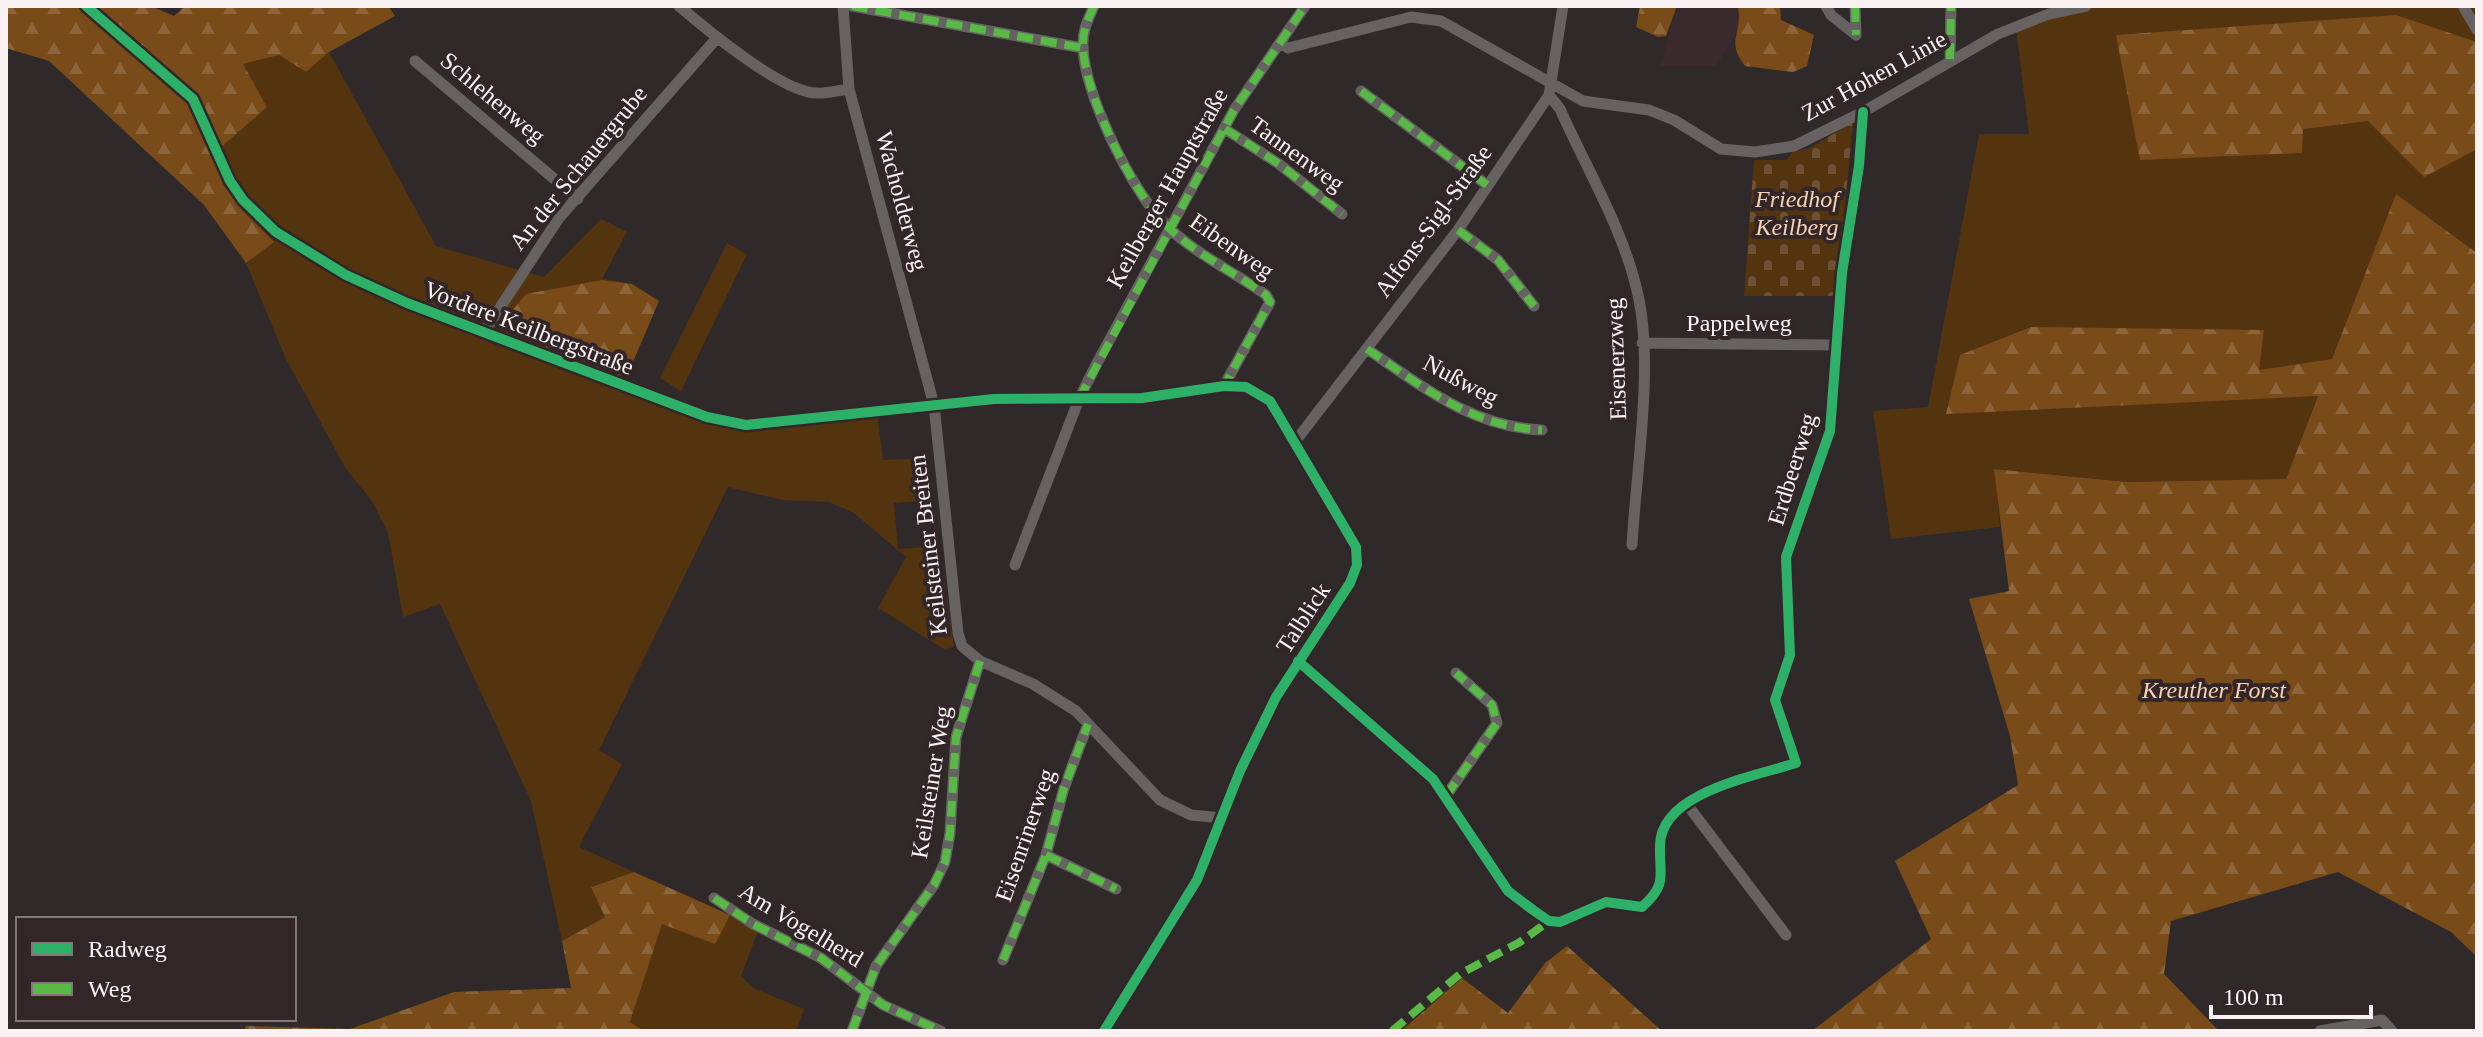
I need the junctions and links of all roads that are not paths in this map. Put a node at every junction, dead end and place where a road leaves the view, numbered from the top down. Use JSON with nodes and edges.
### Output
{"nodes":[{"id":1,"x":86,"y":6,"type":"edge"},
{"id":2,"x":679,"y":6,"type":"edge"},
{"id":3,"x":843,"y":6,"type":"edge"},
{"id":4,"x":852,"y":6,"type":"edge"},
{"id":5,"x":1094,"y":6,"type":"edge"},
{"id":6,"x":1305,"y":6,"type":"edge"},
{"id":7,"x":1563,"y":6,"type":"edge"},
{"id":8,"x":1826,"y":6,"type":"edge"},
{"id":9,"x":1855,"y":6,"type":"edge"},
{"id":10,"x":1951,"y":6,"type":"edge"},
{"id":11,"x":2086,"y":6,"type":"edge"},
{"id":12,"x":2463,"y":6,"type":"edge"},
{"id":13,"x":2477,"y":30,"type":"edge"},
{"id":14,"x":716,"y":39,"type":"junction"},
{"id":15,"x":1282,"y":44,"type":"junction"},
{"id":16,"x":1083,"y":48,"type":"junction"},
{"id":17,"x":1950,"y":59,"type":"junction"},
{"id":18,"x":415,"y":61,"type":"dead end"},
{"id":19,"x":1549,"y":82,"type":"junction"},
{"id":20,"x":849,"y":89,"type":"junction"},
{"id":21,"x":1361,"y":91,"type":"dead end"},
{"id":22,"x":1549,"y":95,"type":"junction"},
{"id":23,"x":1863,"y":112,"type":"junction"},
{"id":24,"x":1225,"y":129,"type":"junction"},
{"id":25,"x":1487,"y":185,"type":"junction"},
{"id":26,"x":578,"y":199,"type":"junction"},
{"id":27,"x":1342,"y":214,"type":"dead end"},
{"id":28,"x":1168,"y":228,"type":"junction"},
{"id":29,"x":1458,"y":230,"type":"junction"},
{"id":30,"x":1534,"y":306,"type":"dead end"},
{"id":31,"x":484,"y":332,"type":"junction"},
{"id":32,"x":1642,"y":343,"type":"junction"},
{"id":33,"x":1837,"y":345,"type":"junction"},
{"id":34,"x":1367,"y":349,"type":"junction"},
{"id":35,"x":1224,"y":386,"type":"junction"},
{"id":36,"x":1079,"y":399,"type":"junction"},
{"id":37,"x":934,"y":405,"type":"junction"},
{"id":38,"x":1542,"y":430,"type":"dead end"},
{"id":39,"x":1294,"y":443,"type":"junction"},
{"id":40,"x":1632,"y":545,"type":"dead end"},
{"id":41,"x":1015,"y":565,"type":"dead end"},
{"id":42,"x":980,"y":661,"type":"junction"},
{"id":43,"x":1298,"y":661,"type":"junction"},
{"id":44,"x":1456,"y":673,"type":"dead end"},
{"id":45,"x":1088,"y":724,"type":"junction"},
{"id":46,"x":1446,"y":796,"type":"junction"},
{"id":47,"x":1686,"y":803,"type":"junction"},
{"id":48,"x":1223,"y":818,"type":"junction"},
{"id":49,"x":1046,"y":855,"type":"junction"},
{"id":50,"x":1116,"y":889,"type":"dead end"},
{"id":51,"x":714,"y":898,"type":"dead end"},
{"id":52,"x":1786,"y":935,"type":"dead end"},
{"id":53,"x":1003,"y":960,"type":"dead end"},
{"id":54,"x":865,"y":991,"type":"junction"},
{"id":55,"x":852,"y":1031,"type":"edge"},
{"id":56,"x":941,"y":1031,"type":"edge"},
{"id":57,"x":1104,"y":1031,"type":"edge"},
{"id":58,"x":2320,"y":1031,"type":"edge"},
{"id":59,"x":2392,"y":1031,"type":"edge"}],
"edges":[{"from":1,"to":31,"type":"street","name":"Vordere Keilbergstraße"},
{"from":2,"to":14,"type":"street"},
{"from":3,"to":20,"type":"street","name":"Wacholderweg"},
{"from":4,"to":16,"type":"street"},
{"from":5,"to":16,"type":"street"},
{"from":6,"to":15,"type":"street","name":"Keilberger Hauptstraße"},
{"from":7,"to":19,"type":"street"},
{"from":8,"to":9,"type":"street"},
{"from":10,"to":17,"type":"street"},
{"from":11,"to":17,"type":"street","name":"Zur Hohen Linie"},
{"from":12,"to":13,"type":"street"},
{"from":14,"to":20,"type":"street"},
{"from":14,"to":26,"type":"street","name":"An der Schauergrube"},
{"from":15,"to":19,"type":"street","name":"Zur Hohen Linie"},
{"from":15,"to":24,"type":"street","name":"Keilberger Hauptstraße"},
{"from":16,"to":28,"type":"street"},
{"from":17,"to":23,"type":"street","name":"Zur Hohen Linie"},
{"from":18,"to":26,"type":"street","name":"Schlehenweg"},
{"from":19,"to":22,"type":"street"},
{"from":19,"to":23,"type":"street","name":"Zur Hohen Linie"},
{"from":20,"to":37,"type":"street","name":"Wacholderweg"},
{"from":21,"to":25,"type":"street"},
{"from":22,"to":25,"type":"street","name":"Alfons-Sigl-Straße"},
{"from":22,"to":32,"type":"street","name":"Eisenerzweg"},
{"from":23,"to":33,"type":"street","name":"Erdbeerweg"},
{"from":24,"to":27,"type":"street","name":"Tannenweg"},
{"from":24,"to":28,"type":"street","name":"Keilberger Hauptstraße"},
{"from":25,"to":29,"type":"street","name":"Alfons-Sigl-Straße"},
{"from":26,"to":31,"type":"street","name":"An der Schauergrube"},
{"from":28,"to":35,"type":"street","name":"Eibenweg"},
{"from":28,"to":36,"type":"street","name":"Keilberger Hauptstraße"},
{"from":29,"to":30,"type":"street"},
{"from":29,"to":34,"type":"street","name":"Alfons-Sigl-Straße"},
{"from":31,"to":37,"type":"street","name":"Vordere Keilbergstraße"},
{"from":32,"to":33,"type":"street","name":"Pappelweg"},
{"from":32,"to":40,"type":"street","name":"Eisenerzweg"},
{"from":33,"to":47,"type":"street","name":"Erdbeerweg"},
{"from":34,"to":38,"type":"street","name":"Nußweg"},
{"from":34,"to":39,"type":"street","name":"Alfons-Sigl-Straße"},
{"from":35,"to":36,"type":"street","name":"Talblick"},
{"from":35,"to":39,"type":"street","name":"Talblick"},
{"from":36,"to":37,"type":"street","name":"Vordere Keilbergstraße"},
{"from":36,"to":41,"type":"street"},
{"from":37,"to":42,"type":"street","name":"Keilsteiner Breiten"},
{"from":39,"to":43,"type":"street","name":"Talblick"},
{"from":42,"to":45,"type":"street","name":"Keilsteiner Breiten"},
{"from":42,"to":54,"type":"street","name":"Keilsteiner Weg"},
{"from":43,"to":46,"type":"street"},
{"from":43,"to":48,"type":"street","name":"Talblick"},
{"from":44,"to":46,"type":"street"},
{"from":45,"to":48,"type":"street","name":"Keilsteiner Breiten"},
{"from":45,"to":49,"type":"street","name":"Eisenrinerweg"},
{"from":46,"to":47,"type":"street"},
{"from":47,"to":52,"type":"street"},
{"from":48,"to":57,"type":"street","name":"Talblick"},
{"from":49,"to":50,"type":"street"},
{"from":49,"to":53,"type":"street","name":"Eisenrinerweg"},
{"from":51,"to":54,"type":"street","name":"Am Vogelherd"},
{"from":54,"to":55,"type":"street","name":"Keilsteiner Weg"},
{"from":54,"to":56,"type":"street","name":"Am Vogelherd"},
{"from":58,"to":59,"type":"street"}]}
